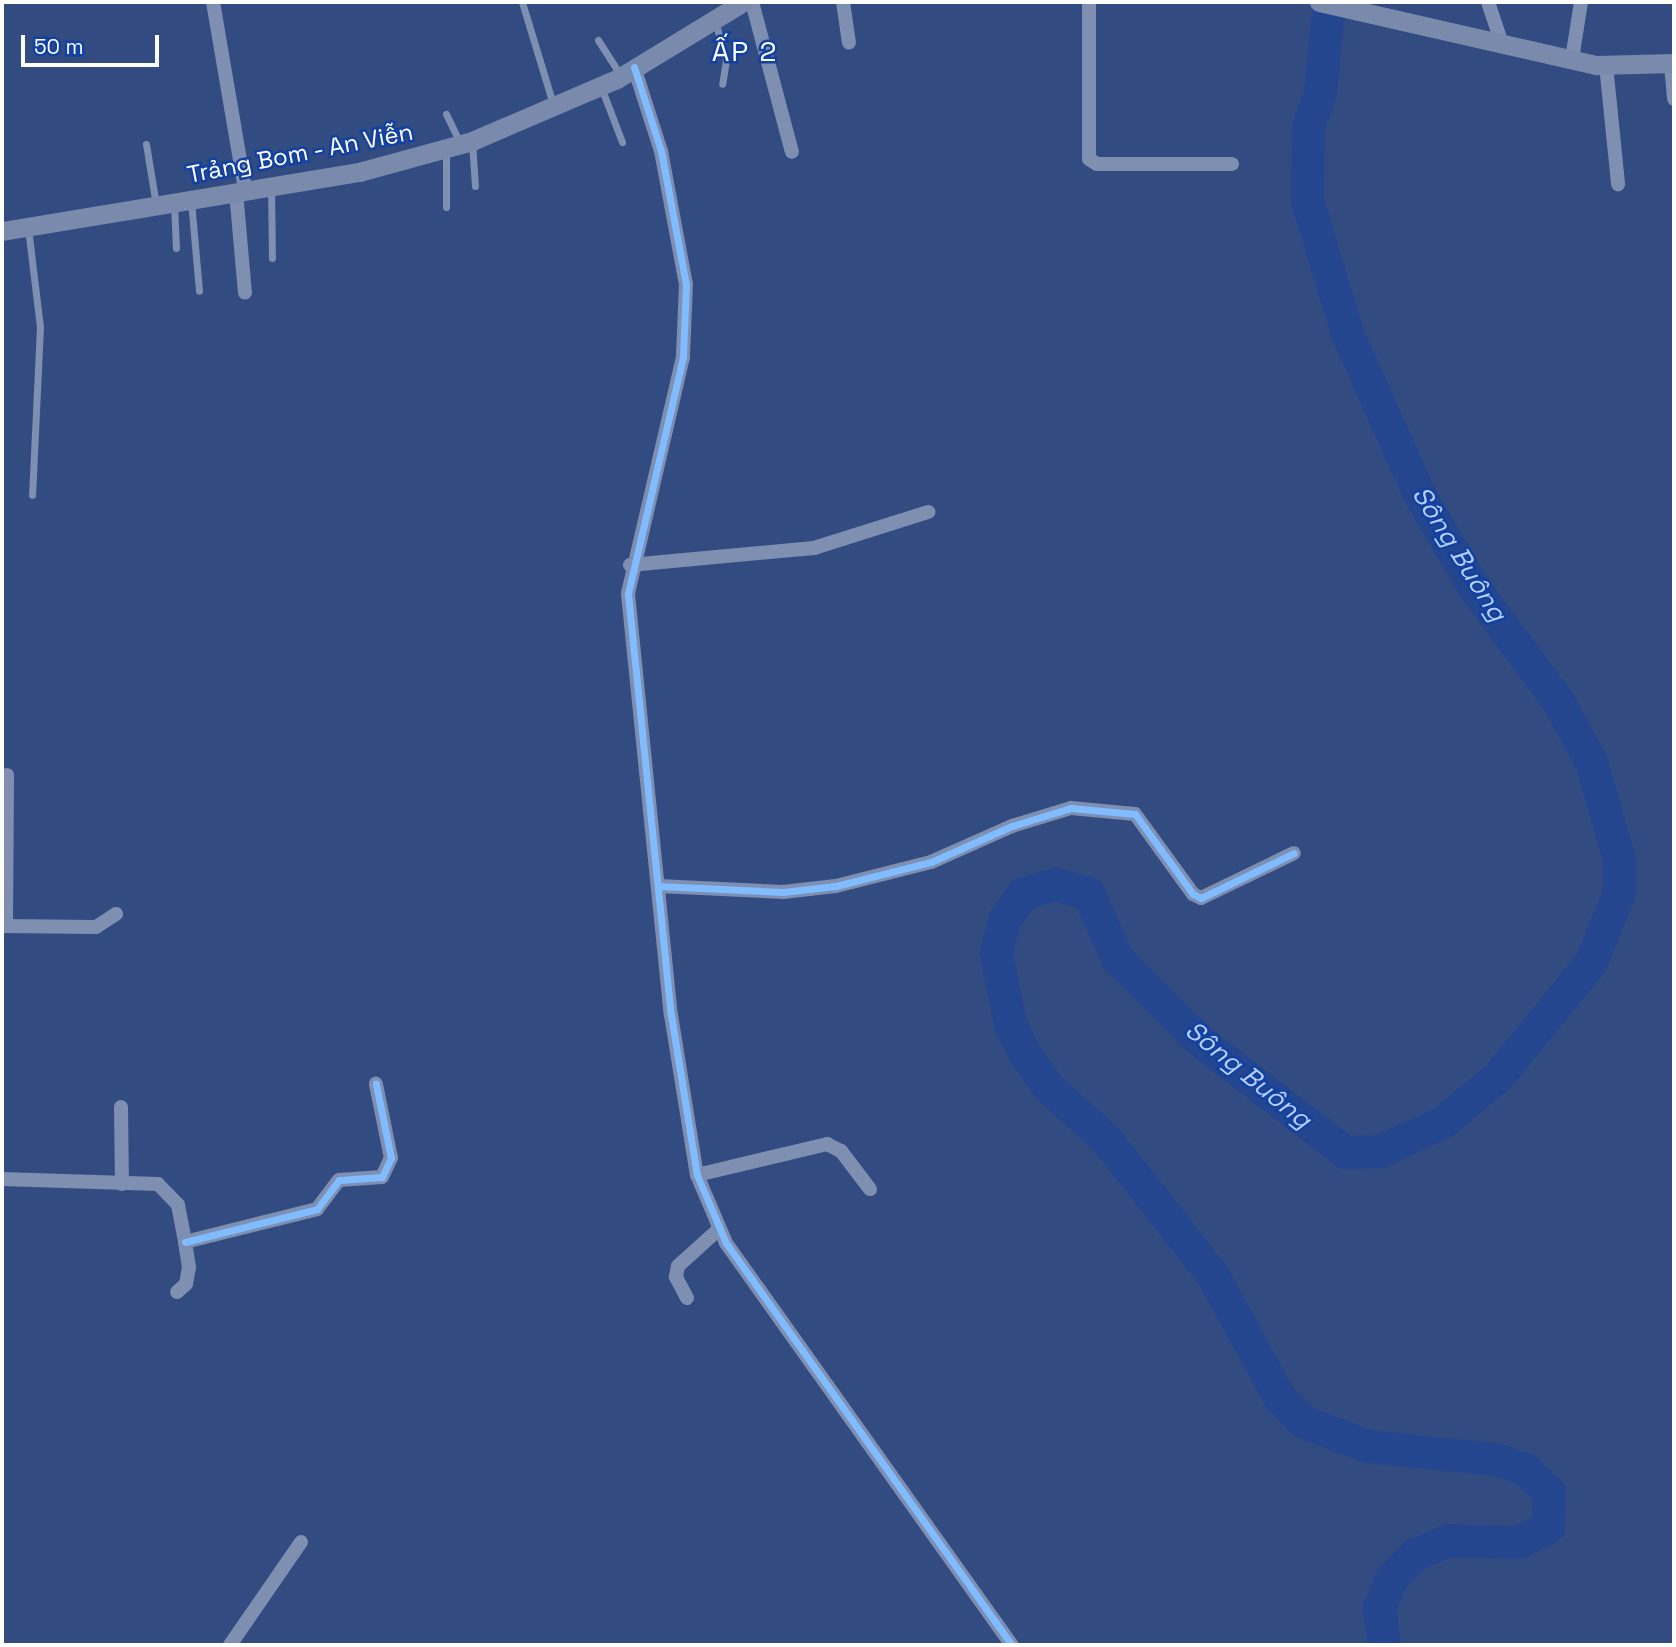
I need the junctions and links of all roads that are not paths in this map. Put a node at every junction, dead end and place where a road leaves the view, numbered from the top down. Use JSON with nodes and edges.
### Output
{"nodes":[{"id":1,"x":213,"y":2,"type":"edge"},
{"id":2,"x":522,"y":2,"type":"edge"},
{"id":3,"x":743,"y":2,"type":"edge"},
{"id":4,"x":752,"y":2,"type":"edge"},
{"id":5,"x":843,"y":2,"type":"edge"},
{"id":6,"x":1089,"y":2,"type":"edge"},
{"id":7,"x":1320,"y":2,"type":"edge"},
{"id":8,"x":1488,"y":2,"type":"edge"},
{"id":9,"x":1581,"y":2,"type":"edge"},
{"id":10,"x":715,"y":20,"type":"junction"},
{"id":11,"x":598,"y":40,"type":"dead end"},
{"id":12,"x":849,"y":43,"type":"dead end"},
{"id":13,"x":1502,"y":44,"type":"junction"},
{"id":14,"x":1572,"y":59,"type":"junction"},
{"id":15,"x":1673,"y":63,"type":"edge"},
{"id":16,"x":1606,"y":65,"type":"junction"},
{"id":17,"x":628,"y":72,"type":"junction"},
{"id":18,"x":722,"y":84,"type":"dead end"},
{"id":19,"x":601,"y":87,"type":"junction"},
{"id":20,"x":1674,"y":99,"type":"edge"},
{"id":21,"x":554,"y":108,"type":"junction"},
{"id":22,"x":446,"y":114,"type":"dead end"},
{"id":23,"x":622,"y":142,"type":"dead end"},
{"id":24,"x":146,"y":144,"type":"dead end"},
{"id":25,"x":459,"y":144,"type":"junction"},
{"id":26,"x":792,"y":152,"type":"dead end"},
{"id":27,"x":1232,"y":164,"type":"dead end"},
{"id":28,"x":1618,"y":184,"type":"dead end"},
{"id":29,"x":271,"y":186,"type":"junction"},
{"id":30,"x":475,"y":186,"type":"dead end"},
{"id":31,"x":241,"y":191,"type":"junction"},
{"id":32,"x":174,"y":202,"type":"junction"},
{"id":33,"x":446,"y":207,"type":"dead end"},
{"id":34,"x":28,"y":227,"type":"junction"},
{"id":35,"x":2,"y":231,"type":"edge"},
{"id":36,"x":176,"y":248,"type":"dead end"},
{"id":37,"x":272,"y":258,"type":"dead end"},
{"id":38,"x":199,"y":291,"type":"dead end"},
{"id":39,"x":246,"y":293,"type":"dead end"},
{"id":40,"x":32,"y":495,"type":"dead end"},
{"id":41,"x":928,"y":512,"type":"dead end"},
{"id":42,"x":630,"y":565,"type":"junction"},
{"id":43,"x":7,"y":775,"type":"dead end"},
{"id":44,"x":1294,"y":853,"type":"dead end"},
{"id":45,"x":658,"y":886,"type":"junction"},
{"id":46,"x":116,"y":914,"type":"dead end"},
{"id":47,"x":4,"y":925,"type":"edge"},
{"id":48,"x":376,"y":1084,"type":"dead end"},
{"id":49,"x":121,"y":1107,"type":"dead end"},
{"id":50,"x":697,"y":1175,"type":"junction"},
{"id":51,"x":2,"y":1179,"type":"edge"},
{"id":52,"x":122,"y":1184,"type":"junction"},
{"id":53,"x":870,"y":1189,"type":"dead end"},
{"id":54,"x":719,"y":1229,"type":"junction"},
{"id":55,"x":185,"y":1242,"type":"junction"},
{"id":56,"x":177,"y":1292,"type":"dead end"},
{"id":57,"x":687,"y":1298,"type":"dead end"},
{"id":58,"x":301,"y":1542,"type":"dead end"},
{"id":59,"x":230,"y":1645,"type":"edge"},
{"id":60,"x":1012,"y":1645,"type":"edge"}],
"edges":[{"from":1,"to":31,"type":"street"},
{"from":2,"to":21,"type":"lane"},
{"from":3,"to":10,"type":"main road","name":"Trảng Bom - An Viễn"},
{"from":4,"to":26,"type":"street"},
{"from":5,"to":12,"type":"street"},
{"from":6,"to":27,"type":"street"},
{"from":7,"to":13,"type":"main road"},
{"from":8,"to":13,"type":"street"},
{"from":9,"to":14,"type":"street"},
{"from":10,"to":17,"type":"main road","name":"Trảng Bom - An Viễn"},
{"from":10,"to":18,"type":"lane"},
{"from":11,"to":17,"type":"lane"},
{"from":13,"to":14,"type":"main road"},
{"from":14,"to":16,"type":"main road"},
{"from":15,"to":16,"type":"main road"},
{"from":15,"to":20,"type":"street"},
{"from":16,"to":28,"type":"street"},
{"from":17,"to":19,"type":"main road","name":"Trảng Bom - An Viễn"},
{"from":17,"to":42,"type":"street"},
{"from":19,"to":21,"type":"main road","name":"Trảng Bom - An Viễn"},
{"from":19,"to":23,"type":"lane"},
{"from":21,"to":25,"type":"main road","name":"Trảng Bom - An Viễn"},
{"from":22,"to":25,"type":"lane"},
{"from":24,"to":32,"type":"lane"},
{"from":25,"to":29,"type":"main road","name":"Trảng Bom - An Viễn"},
{"from":25,"to":30,"type":"lane"},
{"from":25,"to":33,"type":"lane"},
{"from":29,"to":31,"type":"main road","name":"Trảng Bom - An Viễn"},
{"from":29,"to":37,"type":"lane"},
{"from":31,"to":32,"type":"main road","name":"Trảng Bom - An Viễn"},
{"from":31,"to":39,"type":"street"},
{"from":32,"to":34,"type":"main road","name":"Trảng Bom - An Viễn"},
{"from":32,"to":36,"type":"lane"},
{"from":32,"to":38,"type":"lane"},
{"from":34,"to":35,"type":"main road","name":"Trảng Bom - An Viễn"},
{"from":34,"to":40,"type":"lane"},
{"from":41,"to":42,"type":"street"},
{"from":42,"to":45,"type":"street"},
{"from":43,"to":47,"type":"street"},
{"from":44,"to":45,"type":"street"},
{"from":45,"to":50,"type":"street"},
{"from":46,"to":47,"type":"street"},
{"from":48,"to":55,"type":"street"},
{"from":49,"to":52,"type":"street"},
{"from":50,"to":53,"type":"street"},
{"from":50,"to":54,"type":"street"},
{"from":51,"to":52,"type":"street"},
{"from":52,"to":55,"type":"street"},
{"from":54,"to":57,"type":"street"},
{"from":54,"to":60,"type":"street"},
{"from":55,"to":56,"type":"street"},
{"from":58,"to":59,"type":"street"}]}
